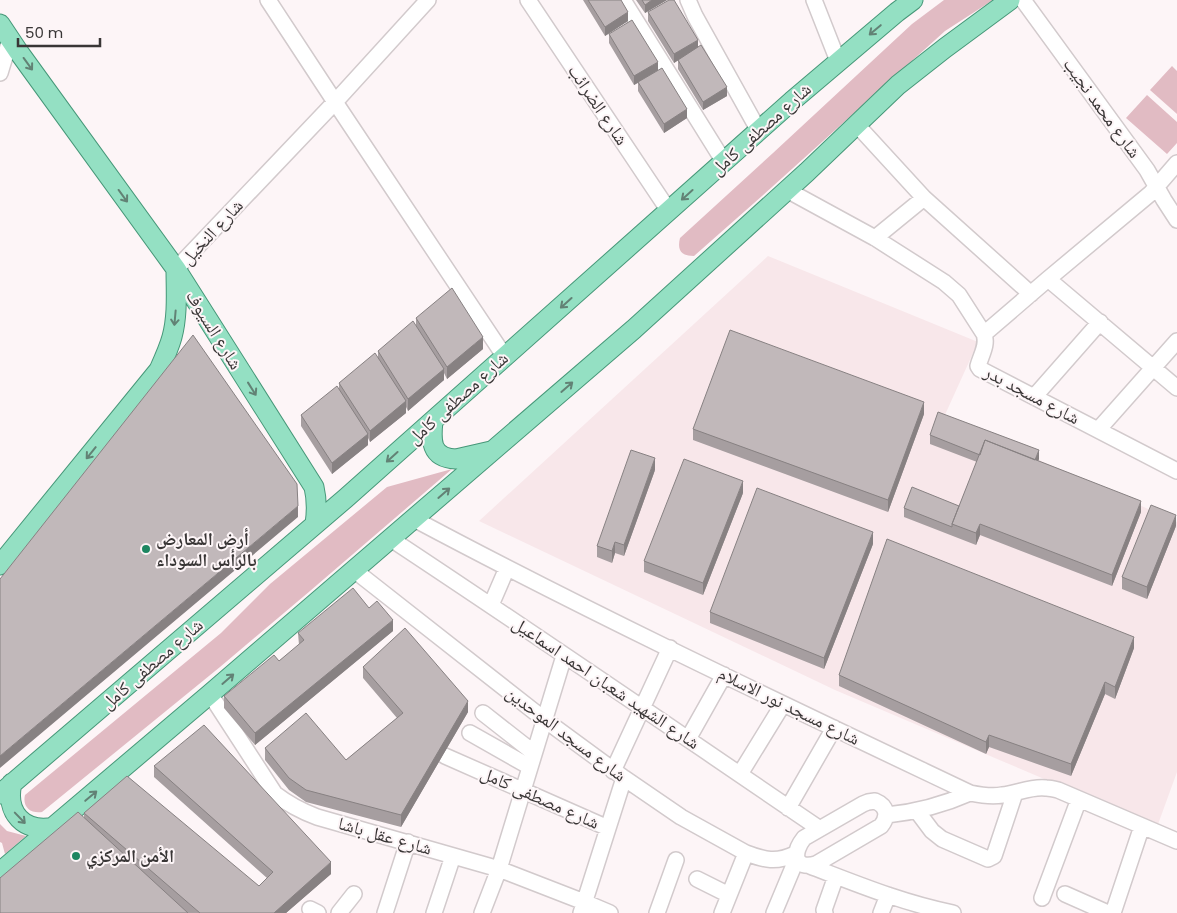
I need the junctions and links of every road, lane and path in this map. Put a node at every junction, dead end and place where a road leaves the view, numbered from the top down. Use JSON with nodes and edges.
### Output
{"nodes":[{"id":1,"x":268,"y":0,"type":"edge"},
{"id":2,"x":428,"y":0,"type":"edge"},
{"id":3,"x":528,"y":0,"type":"edge"},
{"id":4,"x":623,"y":0,"type":"edge"},
{"id":5,"x":688,"y":0,"type":"edge"},
{"id":6,"x":814,"y":0,"type":"edge"},
{"id":7,"x":913,"y":0,"type":"edge"},
{"id":8,"x":1010,"y":0,"type":"edge"},
{"id":9,"x":1022,"y":0,"type":"edge"},
{"id":10,"x":0,"y":24,"type":"edge"},
{"id":11,"x":10,"y":40,"type":"junction"},
{"id":12,"x":838,"y":61,"type":"junction"},
{"id":13,"x":0,"y":73,"type":"edge"},
{"id":14,"x":335,"y":102,"type":"junction"},
{"id":15,"x":857,"y":125,"type":"junction"},
{"id":16,"x":759,"y":131,"type":"junction"},
{"id":17,"x":724,"y":162,"type":"junction"},
{"id":18,"x":1177,"y":163,"type":"edge"},
{"id":19,"x":1158,"y":186,"type":"junction"},
{"id":20,"x":787,"y":190,"type":"junction"},
{"id":21,"x":924,"y":198,"type":"junction"},
{"id":22,"x":669,"y":211,"type":"junction"},
{"id":23,"x":1177,"y":220,"type":"edge"},
{"id":24,"x":875,"y":238,"type":"junction"},
{"id":25,"x":176,"y":269,"type":"junction"},
{"id":26,"x":1048,"y":279,"type":"junction"},
{"id":27,"x":1031,"y":294,"type":"junction"},
{"id":28,"x":1100,"y":322,"type":"junction"},
{"id":29,"x":984,"y":334,"type":"junction"},
{"id":30,"x":1177,"y":341,"type":"edge"},
{"id":31,"x":505,"y":357,"type":"junction"},
{"id":32,"x":1153,"y":368,"type":"junction"},
{"id":33,"x":1177,"y":388,"type":"edge"},
{"id":34,"x":1034,"y":397,"type":"junction"},
{"id":35,"x":433,"y":421,"type":"junction"},
{"id":36,"x":1098,"y":430,"type":"junction"},
{"id":37,"x":494,"y":450,"type":"junction"},
{"id":38,"x":1177,"y":471,"type":"edge"},
{"id":39,"x":414,"y":519,"type":"junction"},
{"id":40,"x":315,"y":524,"type":"junction"},
{"id":41,"x":391,"y":539,"type":"junction"},
{"id":42,"x":0,"y":565,"type":"edge"},
{"id":43,"x":507,"y":568,"type":"junction"},
{"id":44,"x":354,"y":570,"type":"junction"},
{"id":45,"x":491,"y":605,"type":"junction"},
{"id":46,"x":670,"y":648,"type":"junction"},
{"id":47,"x":564,"y":656,"type":"junction"},
{"id":48,"x":724,"y":675,"type":"junction"},
{"id":49,"x":210,"y":694,"type":"junction"},
{"id":50,"x":783,"y":704,"type":"junction"},
{"id":51,"x":642,"y":708,"type":"junction"},
{"id":52,"x":483,"y":713,"type":"dead end"},
{"id":53,"x":545,"y":720,"type":"junction"},
{"id":54,"x":834,"y":728,"type":"junction"},
{"id":55,"x":470,"y":733,"type":"dead end"},
{"id":56,"x":688,"y":739,"type":"junction"},
{"id":57,"x":445,"y":756,"type":"dead end"},
{"id":58,"x":532,"y":760,"type":"junction"},
{"id":59,"x":619,"y":774,"type":"junction"},
{"id":60,"x":740,"y":774,"type":"junction"},
{"id":61,"x":6,"y":789,"type":"edge"},
{"id":62,"x":523,"y":790,"type":"junction"},
{"id":63,"x":970,"y":793,"type":"junction"},
{"id":64,"x":1015,"y":793,"type":"junction"},
{"id":65,"x":1079,"y":799,"type":"junction"},
{"id":66,"x":788,"y":808,"type":"junction"},
{"id":67,"x":917,"y":811,"type":"junction"},
{"id":68,"x":887,"y":814,"type":"junction"},
{"id":69,"x":1142,"y":826,"type":"junction"},
{"id":70,"x":54,"y":827,"type":"junction"},
{"id":71,"x":608,"y":828,"type":"junction"},
{"id":72,"x":820,"y":829,"type":"junction"},
{"id":73,"x":1177,"y":841,"type":"edge"},
{"id":74,"x":408,"y":842,"type":"junction"},
{"id":75,"x":746,"y":853,"type":"junction"},
{"id":76,"x":453,"y":856,"type":"junction"},
{"id":77,"x":801,"y":859,"type":"junction"},
{"id":78,"x":676,"y":860,"type":"dead end"},
{"id":79,"x":499,"y":870,"type":"junction"},
{"id":80,"x":0,"y":872,"type":"edge"},
{"id":81,"x":836,"y":876,"type":"junction"},
{"id":82,"x":697,"y":879,"type":"dead end"},
{"id":83,"x":354,"y":894,"type":"dead end"},
{"id":84,"x":729,"y":894,"type":"junction"},
{"id":85,"x":1065,"y":894,"type":"dead end"},
{"id":86,"x":888,"y":895,"type":"junction"},
{"id":87,"x":1042,"y":898,"type":"dead end"},
{"id":88,"x":583,"y":907,"type":"edge"},
{"id":89,"x":934,"y":911,"type":"edge"},
{"id":90,"x":339,"y":913,"type":"edge"},
{"id":91,"x":385,"y":913,"type":"edge"},
{"id":92,"x":434,"y":913,"type":"edge"},
{"id":93,"x":482,"y":913,"type":"edge"},
{"id":94,"x":610,"y":913,"type":"edge"},
{"id":95,"x":657,"y":913,"type":"edge"},
{"id":96,"x":722,"y":913,"type":"edge"},
{"id":97,"x":774,"y":913,"type":"edge"},
{"id":98,"x":825,"y":913,"type":"edge"},
{"id":99,"x":881,"y":913,"type":"edge"},
{"id":100,"x":953,"y":913,"type":"edge"},
{"id":101,"x":1108,"y":913,"type":"edge"},
{"id":102,"x":1113,"y":913,"type":"edge"}],
"edges":[{"from":1,"to":14,"type":"street"},
{"from":2,"to":14,"type":"street","name":"شارع النخيل"},
{"from":3,"to":22,"type":"street","name":"شارع الضرائب"},
{"from":4,"to":17,"type":"street"},
{"from":5,"to":16,"type":"street"},
{"from":6,"to":12,"type":"street"},
{"from":7,"to":12,"type":"main road","name":"شارع مصطفى كامل","one_way":true},
{"from":8,"to":15,"type":"main road"},
{"from":9,"to":19,"type":"street","name":"شارع محمد نجيب"},
{"from":10,"to":11,"type":"main road","name":"شارع السيوف"},
{"from":11,"to":13,"type":"street"},
{"from":11,"to":25,"type":"main road","name":"شارع السيوف","one_way":true},
{"from":12,"to":16,"type":"main road","name":"شارع مصطفى كامل"},
{"from":14,"to":25,"type":"street","name":"شارع النخيل"},
{"from":14,"to":31,"type":"street"},
{"from":15,"to":20,"type":"main road"},
{"from":15,"to":21,"type":"street"},
{"from":16,"to":17,"type":"main road","name":"شارع مصطفى كامل"},
{"from":17,"to":22,"type":"main road","name":"شارع مصطفى كامل","one_way":true},
{"from":18,"to":19,"type":"street"},
{"from":19,"to":23,"type":"street","name":"شارع محمد نجيب"},
{"from":19,"to":26,"type":"street"},
{"from":20,"to":24,"type":"street"},
{"from":37,"to":20,"type":"main road","one_way":true},
{"from":21,"to":24,"type":"street"},
{"from":21,"to":27,"type":"street"},
{"from":22,"to":31,"type":"main road","name":"شارع مصطفى كامل","one_way":true},
{"from":24,"to":29,"type":"street"},
{"from":25,"to":40,"type":"main road","name":"شارع السيوف","one_way":true},
{"from":25,"to":42,"type":"main road","name":"شارع النخيل","one_way":true},
{"from":26,"to":27,"type":"street"},
{"from":26,"to":28,"type":"street"},
{"from":27,"to":29,"type":"street"},
{"from":28,"to":32,"type":"street"},
{"from":28,"to":34,"type":"street"},
{"from":29,"to":34,"type":"street","name":"شارع مسجد بدر"},
{"from":30,"to":32,"type":"street"},
{"from":31,"to":35,"type":"main road","name":"شارع مصطفى كامل"},
{"from":32,"to":33,"type":"street"},
{"from":32,"to":36,"type":"street"},
{"from":34,"to":36,"type":"street","name":"شارع مسجد بدر"},
{"from":35,"to":37,"type":"main road"},
{"from":35,"to":40,"type":"main road","name":"شارع مصطفى كامل","one_way":true},
{"from":36,"to":38,"type":"street","name":"شارع مسجد بدر"},
{"from":39,"to":37,"type":"main road","one_way":true},
{"from":39,"to":41,"type":"main road"},
{"from":39,"to":43,"type":"street","name":"شارع مسجد نور الاسلام"},
{"from":40,"to":61,"type":"main road","name":"شارع مصطفى كامل"},
{"from":41,"to":44,"type":"main road"},
{"from":41,"to":45,"type":"street","name":"شارع الشهيد شعبان احمد اسماعيل"},
{"from":43,"to":45,"type":"street"},
{"from":43,"to":46,"type":"street","name":"شارع مسجد نور الاسلام"},
{"from":49,"to":44,"type":"main road","one_way":true},
{"from":44,"to":53,"type":"street","name":"شارع مسجد الموحدين"},
{"from":45,"to":47,"type":"street","name":"شارع الشهيد شعبان احمد اسماعيل"},
{"from":46,"to":48,"type":"street","name":"شارع مسجد نور الاسلام"},
{"from":46,"to":51,"type":"street"},
{"from":47,"to":51,"type":"street","name":"شارع الشهيد شعبان احمد اسماعيل"},
{"from":47,"to":53,"type":"street"},
{"from":48,"to":50,"type":"street","name":"شارع مسجد نور الاسلام"},
{"from":48,"to":56,"type":"street"},
{"from":70,"to":49,"type":"main road","one_way":true},
{"from":49,"to":74,"type":"street","name":"شارع عقل باشا"},
{"from":50,"to":54,"type":"street","name":"شارع مسجد نور الاسلام"},
{"from":50,"to":60,"type":"street"},
{"from":51,"to":56,"type":"street","name":"شارع الشهيد شعبان احمد اسماعيل"},
{"from":51,"to":59,"type":"street"},
{"from":52,"to":58,"type":"street"},
{"from":53,"to":58,"type":"street"},
{"from":53,"to":59,"type":"street","name":"شارع مسجد الموحدين"},
{"from":54,"to":63,"type":"street","name":"شارع مسجد نور الاسلام"},
{"from":54,"to":66,"type":"street"},
{"from":55,"to":58,"type":"street"},
{"from":56,"to":60,"type":"street","name":"شارع الشهيد شعبان احمد اسماعيل"},
{"from":57,"to":62,"type":"street","name":"شارع مصطفى كامل"},
{"from":58,"to":62,"type":"street"},
{"from":59,"to":71,"type":"street"},
{"from":59,"to":75,"type":"street","name":"شارع مسجد الموحدين"},
{"from":60,"to":66,"type":"street","name":"شارع الشهيد شعبان احمد اسماعيل"},
{"from":61,"to":70,"type":"main road","one_way":true},
{"from":62,"to":71,"type":"street","name":"شارع مصطفى كامل"},
{"from":62,"to":79,"type":"street"},
{"from":63,"to":64,"type":"street","name":"شارع مسجد نور الاسلام"},
{"from":63,"to":67,"type":"street"},
{"from":64,"to":65,"type":"street","name":"شارع مسجد نور الاسلام"},
{"from":64,"to":67,"type":"street"},
{"from":65,"to":69,"type":"street","name":"شارع مسجد نور الاسلام"},
{"from":65,"to":87,"type":"street"},
{"from":66,"to":72,"type":"street","name":"شارع الشهيد شعبان احمد اسماعيل"},
{"from":67,"to":68,"type":"street"},
{"from":68,"to":72,"type":"street"},
{"from":68,"to":77,"type":"street","name":"شارع مسجد الموحدين"},
{"from":69,"to":73,"type":"street","name":"شارع مسجد نور الاسلام"},
{"from":69,"to":102,"type":"street"},
{"from":70,"to":80,"type":"main road"},
{"from":71,"to":88,"type":"street"},
{"from":72,"to":77,"type":"street"},
{"from":74,"to":76,"type":"street","name":"شارع عقل باشا"},
{"from":74,"to":91,"type":"street"},
{"from":75,"to":77,"type":"street","name":"شارع مسجد الموحدين"},
{"from":75,"to":84,"type":"street"},
{"from":76,"to":79,"type":"street","name":"شارع عقل باشا"},
{"from":76,"to":92,"type":"street"},
{"from":77,"to":81,"type":"street"},
{"from":77,"to":97,"type":"street"},
{"from":78,"to":95,"type":"street"},
{"from":79,"to":88,"type":"street","name":"شارع عقل باشا"},
{"from":79,"to":93,"type":"street"},
{"from":81,"to":86,"type":"street"},
{"from":81,"to":98,"type":"street"},
{"from":82,"to":84,"type":"street"},
{"from":83,"to":90,"type":"street"},
{"from":84,"to":96,"type":"street"},
{"from":85,"to":101,"type":"street"},
{"from":86,"to":89,"type":"street"},
{"from":86,"to":99,"type":"street"},
{"from":88,"to":94,"type":"street","name":"شارع عقل باشا"},
{"from":89,"to":100,"type":"street"}]}
